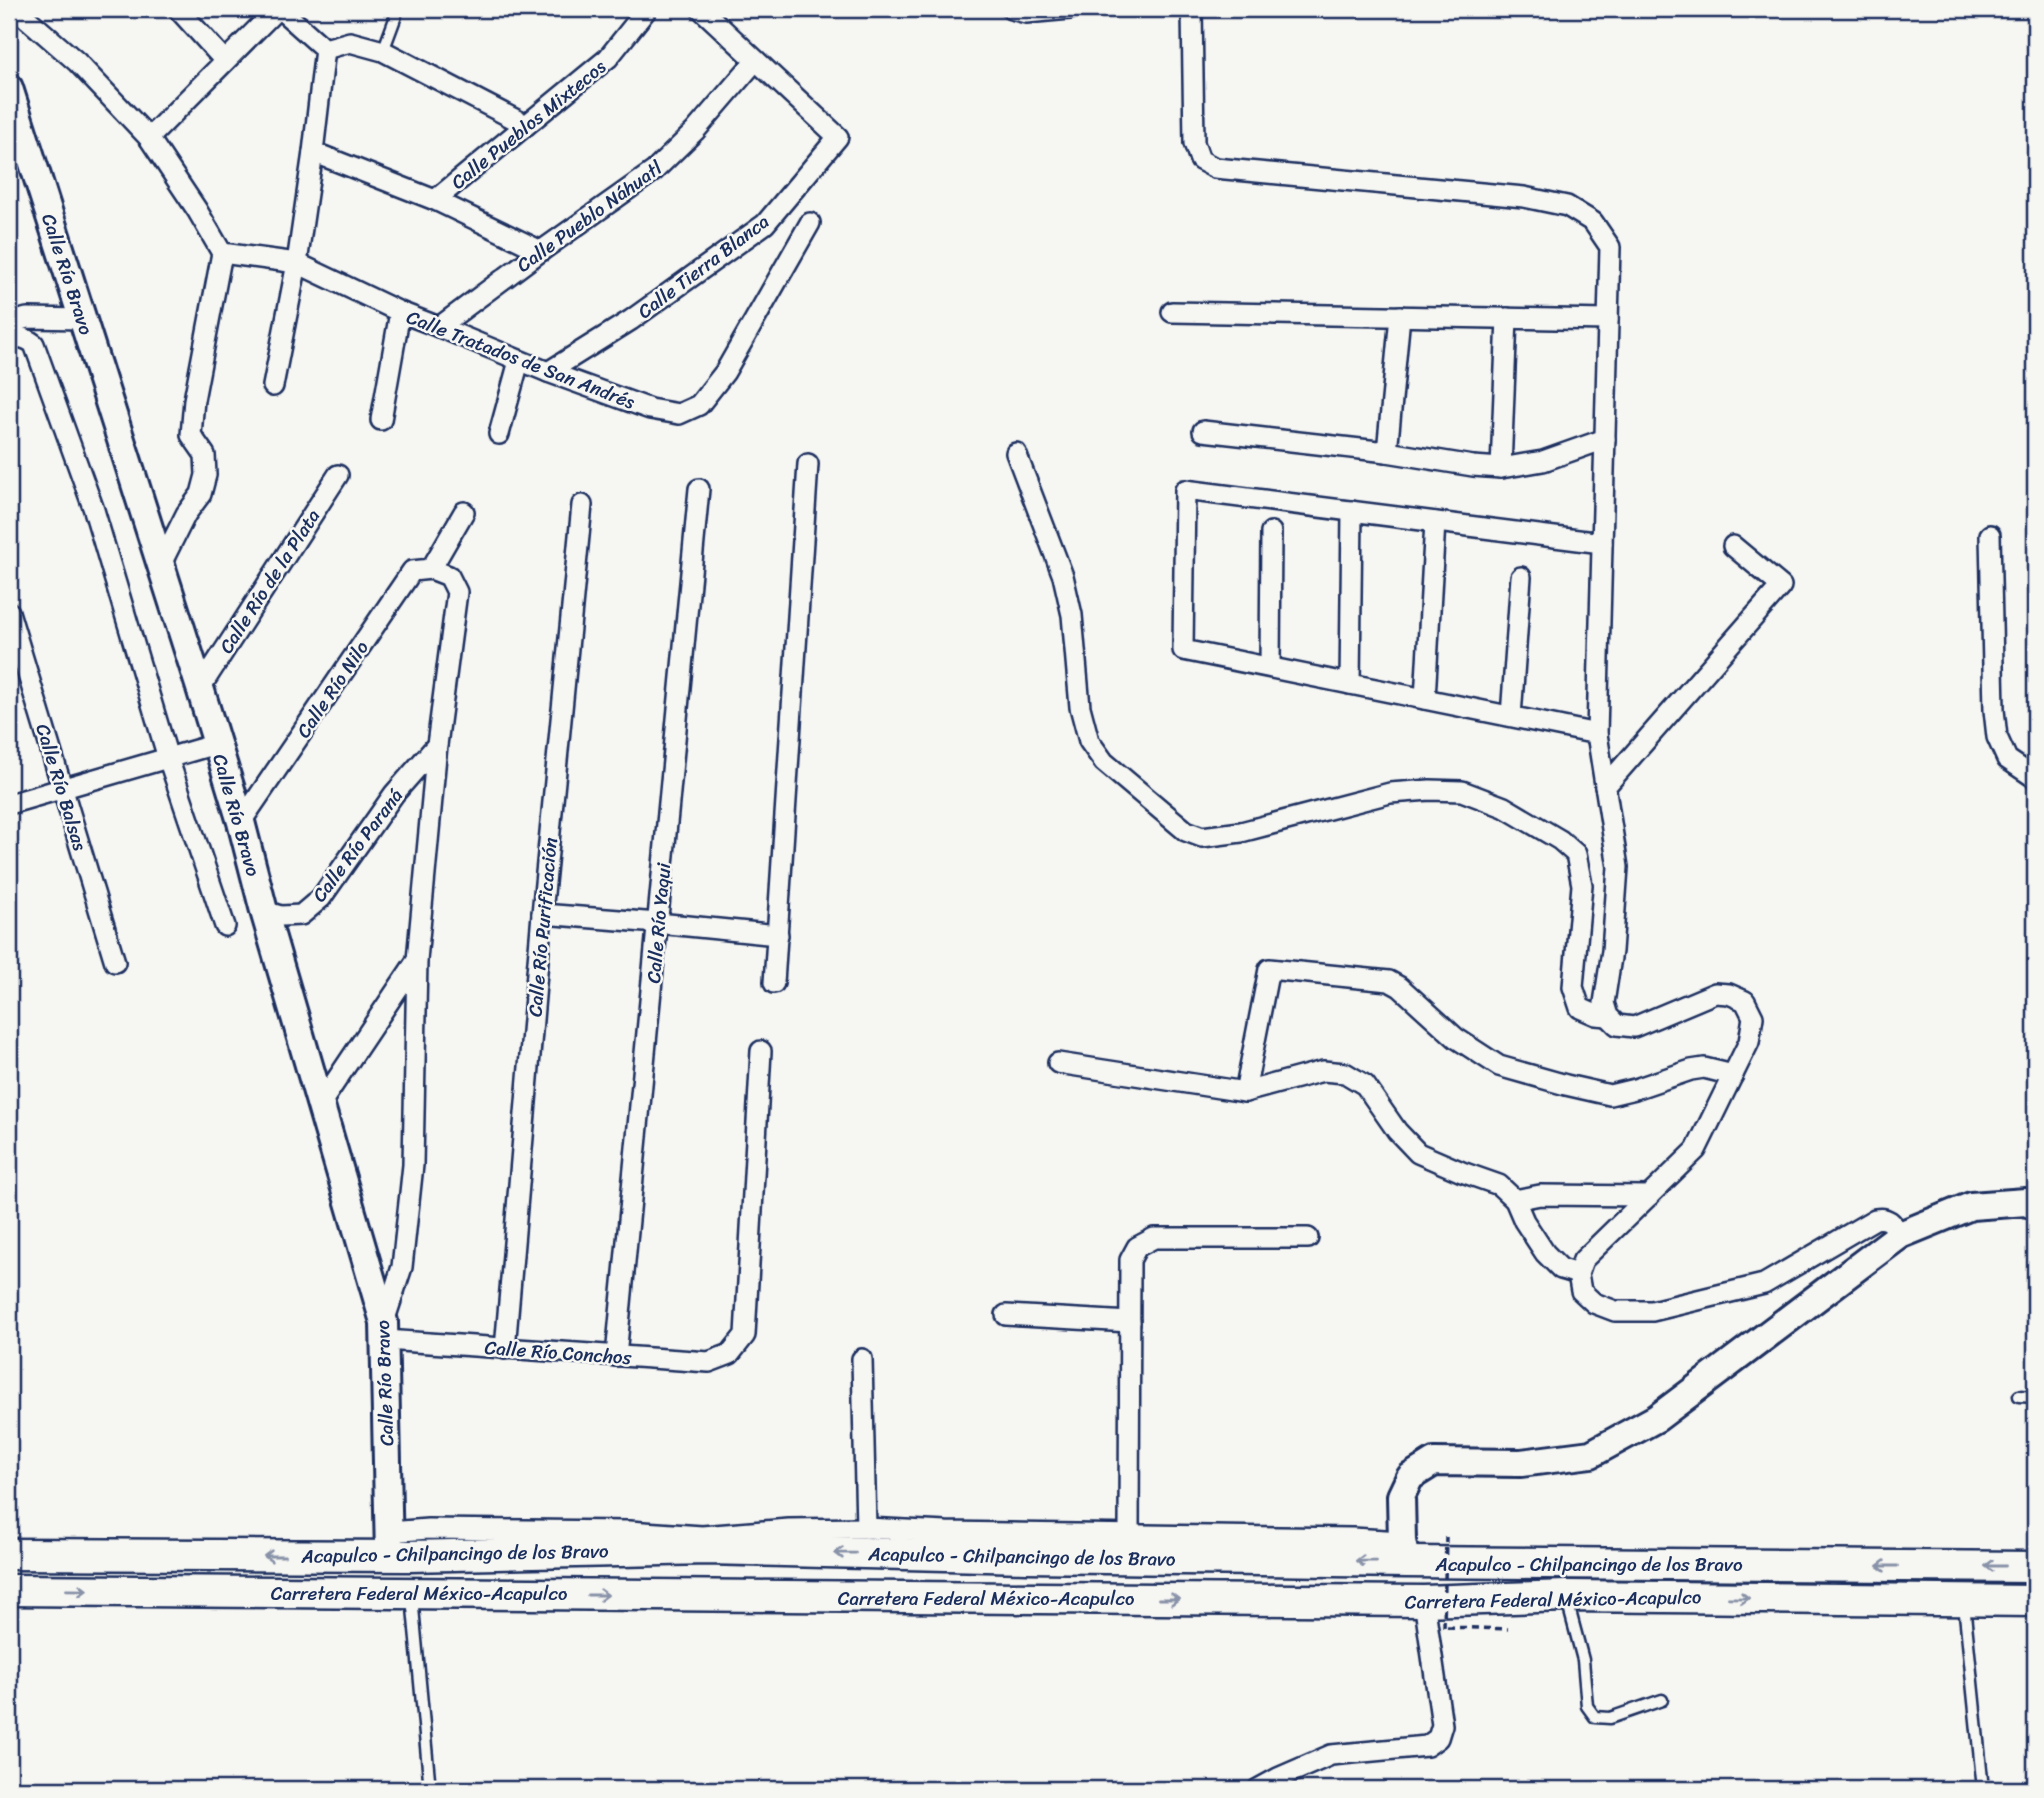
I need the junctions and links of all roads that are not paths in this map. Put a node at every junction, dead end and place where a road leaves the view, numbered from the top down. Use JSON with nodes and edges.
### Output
{"nodes":[{"id":1,"x":15,"y":9,"type":"edge"},
{"id":2,"x":178,"y":9,"type":"edge"},
{"id":3,"x":278,"y":9,"type":"edge"},
{"id":4,"x":647,"y":9,"type":"edge"},
{"id":5,"x":701,"y":9,"type":"edge"},
{"id":6,"x":1011,"y":9,"type":"edge"},
{"id":7,"x":1070,"y":9,"type":"edge"},
{"id":8,"x":1192,"y":9,"type":"edge"},
{"id":9,"x":9,"y":13,"type":"edge"},
{"id":10,"x":396,"y":16,"type":"dead end"},
{"id":11,"x":325,"y":49,"type":"junction"},
{"id":12,"x":383,"y":51,"type":"junction"},
{"id":13,"x":225,"y":61,"type":"junction"},
{"id":14,"x":755,"y":61,"type":"junction"},
{"id":15,"x":9,"y":89,"type":"edge"},
{"id":16,"x":526,"y":125,"type":"junction"},
{"id":17,"x":149,"y":138,"type":"junction"},
{"id":18,"x":313,"y":152,"type":"junction"},
{"id":19,"x":435,"y":200,"type":"junction"},
{"id":20,"x":810,"y":223,"type":"dead end"},
{"id":21,"x":541,"y":251,"type":"junction"},
{"id":22,"x":222,"y":253,"type":"junction"},
{"id":23,"x":297,"y":263,"type":"junction"},
{"id":24,"x":1172,"y":312,"type":"dead end"},
{"id":25,"x":400,"y":313,"type":"junction"},
{"id":26,"x":1400,"y":316,"type":"junction"},
{"id":27,"x":1507,"y":318,"type":"junction"},
{"id":28,"x":83,"y":319,"type":"junction"},
{"id":29,"x":1608,"y":320,"type":"junction"},
{"id":30,"x":9,"y":323,"type":"edge"},
{"id":31,"x":439,"y":327,"type":"junction"},
{"id":32,"x":9,"y":340,"type":"edge"},
{"id":33,"x":519,"y":361,"type":"junction"},
{"id":34,"x":548,"y":372,"type":"junction"},
{"id":35,"x":273,"y":386,"type":"dead end"},
{"id":36,"x":381,"y":420,"type":"dead end"},
{"id":37,"x":1203,"y":431,"type":"dead end"},
{"id":38,"x":499,"y":434,"type":"dead end"},
{"id":39,"x":1605,"y":439,"type":"junction"},
{"id":40,"x":1387,"y":452,"type":"junction"},
{"id":41,"x":1016,"y":453,"type":"dead end"},
{"id":42,"x":808,"y":464,"type":"dead end"},
{"id":43,"x":1501,"y":468,"type":"junction"},
{"id":44,"x":338,"y":475,"type":"dead end"},
{"id":45,"x":699,"y":489,"type":"dead end"},
{"id":46,"x":582,"y":505,"type":"dead end"},
{"id":47,"x":1352,"y":511,"type":"junction"},
{"id":48,"x":464,"y":512,"type":"dead end"},
{"id":49,"x":1436,"y":522,"type":"junction"},
{"id":50,"x":1271,"y":532,"type":"dead end"},
{"id":51,"x":1990,"y":535,"type":"dead end"},
{"id":52,"x":1602,"y":543,"type":"junction"},
{"id":53,"x":1733,"y":545,"type":"dead end"},
{"id":54,"x":160,"y":566,"type":"junction"},
{"id":55,"x":431,"y":569,"type":"junction"},
{"id":56,"x":1521,"y":577,"type":"dead end"},
{"id":57,"x":9,"y":612,"type":"edge"},
{"id":58,"x":1270,"y":667,"type":"junction"},
{"id":59,"x":1350,"y":684,"type":"junction"},
{"id":60,"x":200,"y":688,"type":"junction"},
{"id":61,"x":1425,"y":699,"type":"junction"},
{"id":62,"x":1511,"y":716,"type":"junction"},
{"id":63,"x":1597,"y":734,"type":"junction"},
{"id":64,"x":216,"y":744,"type":"junction"},
{"id":65,"x":437,"y":745,"type":"junction"},
{"id":66,"x":169,"y":758,"type":"junction"},
{"id":67,"x":2035,"y":778,"type":"edge"},
{"id":68,"x":1605,"y":787,"type":"junction"},
{"id":69,"x":62,"y":788,"type":"junction"},
{"id":70,"x":9,"y":804,"type":"edge"},
{"id":71,"x":241,"y":822,"type":"junction"},
{"id":72,"x":264,"y":911,"type":"junction"},
{"id":73,"x":542,"y":914,"type":"junction"},
{"id":74,"x":658,"y":923,"type":"junction"},
{"id":75,"x":225,"y":926,"type":"dead end"},
{"id":76,"x":778,"y":935,"type":"junction"},
{"id":77,"x":417,"y":960,"type":"junction"},
{"id":78,"x":115,"y":961,"type":"dead end"},
{"id":79,"x":774,"y":983,"type":"dead end"},
{"id":80,"x":1608,"y":1016,"type":"junction"},
{"id":81,"x":761,"y":1051,"type":"dead end"},
{"id":82,"x":1058,"y":1063,"type":"dead end"},
{"id":83,"x":1732,"y":1075,"type":"junction"},
{"id":84,"x":1245,"y":1092,"type":"junction"},
{"id":85,"x":321,"y":1103,"type":"junction"},
{"id":86,"x":1649,"y":1196,"type":"junction"},
{"id":87,"x":1515,"y":1200,"type":"junction"},
{"id":88,"x":2035,"y":1206,"type":"edge"},
{"id":89,"x":1900,"y":1235,"type":"junction"},
{"id":90,"x":1308,"y":1238,"type":"dead end"},
{"id":91,"x":1578,"y":1274,"type":"junction"},
{"id":92,"x":1006,"y":1315,"type":"dead end"},
{"id":93,"x":1130,"y":1322,"type":"junction"},
{"id":94,"x":385,"y":1331,"type":"junction"},
{"id":95,"x":505,"y":1349,"type":"junction"},
{"id":96,"x":616,"y":1356,"type":"junction"},
{"id":97,"x":862,"y":1359,"type":"dead end"},
{"id":98,"x":2019,"y":1396,"type":"dead end"},
{"id":99,"x":2035,"y":1397,"type":"edge"},
{"id":100,"x":866,"y":1528,"type":"junction"},
{"id":101,"x":1129,"y":1534,"type":"junction"},
{"id":102,"x":389,"y":1544,"type":"junction"},
{"id":103,"x":1404,"y":1551,"type":"junction"},
{"id":104,"x":9,"y":1554,"type":"edge"},
{"id":105,"x":2035,"y":1567,"type":"edge"},
{"id":106,"x":9,"y":1590,"type":"edge"},
{"id":107,"x":411,"y":1593,"type":"junction"},
{"id":108,"x":1566,"y":1596,"type":"junction"},
{"id":109,"x":1964,"y":1600,"type":"junction"},
{"id":110,"x":1424,"y":1601,"type":"junction"},
{"id":111,"x":2035,"y":1601,"type":"edge"},
{"id":112,"x":1662,"y":1700,"type":"dead end"},
{"id":113,"x":430,"y":1789,"type":"edge"},
{"id":114,"x":1258,"y":1789,"type":"edge"},
{"id":115,"x":1983,"y":1789,"type":"edge"}],
"edges":[{"from":1,"to":9,"type":"street"},
{"from":1,"to":17,"type":"street"},
{"from":2,"to":13,"type":"street"},
{"from":3,"to":11,"type":"street"},
{"from":3,"to":13,"type":"street"},
{"from":4,"to":16,"type":"street","name":"Calle Pueblos Mixtecos"},
{"from":5,"to":14,"type":"street"},
{"from":6,"to":7,"type":"street"},
{"from":8,"to":29,"type":"street"},
{"from":10,"to":12,"type":"lane"},
{"from":11,"to":12,"type":"street"},
{"from":11,"to":18,"type":"street"},
{"from":12,"to":16,"type":"street"},
{"from":13,"to":17,"type":"street"},
{"from":14,"to":21,"type":"street","name":"Calle Pueblo Náhuatl"},
{"from":14,"to":34,"type":"street","name":"Calle Tierra Blanca"},
{"from":15,"to":28,"type":"street","name":"Calle Río Bravo"},
{"from":16,"to":19,"type":"street","name":"Calle Pueblos Mixtecos"},
{"from":17,"to":22,"type":"street"},
{"from":18,"to":19,"type":"street","name":"Calle Pueblos Mixtecos"},
{"from":18,"to":23,"type":"street"},
{"from":19,"to":21,"type":"street"},
{"from":20,"to":34,"type":"street","name":"Calle Tratados de San Andrés"},
{"from":21,"to":31,"type":"street","name":"Calle Pueblo Náhuatl"},
{"from":22,"to":23,"type":"street","name":"Calle Tratados de San Andrés"},
{"from":22,"to":54,"type":"street"},
{"from":23,"to":25,"type":"street","name":"Calle Tratados de San Andrés"},
{"from":23,"to":35,"type":"street"},
{"from":24,"to":26,"type":"street"},
{"from":25,"to":31,"type":"street","name":"Calle Tratados de San Andrés"},
{"from":25,"to":36,"type":"street"},
{"from":26,"to":27,"type":"street"},
{"from":26,"to":40,"type":"street"},
{"from":27,"to":29,"type":"street"},
{"from":27,"to":43,"type":"street"},
{"from":28,"to":30,"type":"street"},
{"from":28,"to":54,"type":"street","name":"Calle Río Bravo"},
{"from":29,"to":39,"type":"street"},
{"from":31,"to":33,"type":"street","name":"Calle Tratados de San Andrés"},
{"from":32,"to":66,"type":"street"},
{"from":33,"to":34,"type":"street","name":"Calle Tratados de San Andrés"},
{"from":33,"to":38,"type":"street"},
{"from":37,"to":40,"type":"street"},
{"from":39,"to":43,"type":"street"},
{"from":39,"to":52,"type":"street"},
{"from":40,"to":43,"type":"street"},
{"from":41,"to":80,"type":"street"},
{"from":42,"to":76,"type":"street"},
{"from":44,"to":60,"type":"street","name":"Calle Río de la Plata"},
{"from":45,"to":74,"type":"street","name":"Calle Río Yaqui"},
{"from":46,"to":73,"type":"street","name":"Calle Río Purificación"},
{"from":47,"to":49,"type":"street"},
{"from":47,"to":58,"type":"street"},
{"from":47,"to":59,"type":"street"},
{"from":48,"to":55,"type":"street"},
{"from":49,"to":52,"type":"street"},
{"from":49,"to":61,"type":"street"},
{"from":50,"to":58,"type":"street"},
{"from":51,"to":67,"type":"street"},
{"from":52,"to":63,"type":"street"},
{"from":53,"to":68,"type":"street"},
{"from":54,"to":60,"type":"street","name":"Calle Río Bravo"},
{"from":55,"to":65,"type":"street"},
{"from":55,"to":71,"type":"street","name":"Calle Río Nilo"},
{"from":56,"to":62,"type":"street"},
{"from":57,"to":69,"type":"street","name":"Calle Río Balsas"},
{"from":58,"to":59,"type":"street"},
{"from":59,"to":61,"type":"street"},
{"from":60,"to":64,"type":"street","name":"Calle Río Bravo"},
{"from":61,"to":62,"type":"street"},
{"from":62,"to":63,"type":"street"},
{"from":63,"to":68,"type":"street"},
{"from":64,"to":66,"type":"street"},
{"from":64,"to":71,"type":"street","name":"Calle Río Bravo"},
{"from":65,"to":72,"type":"street","name":"Calle Río Paraná"},
{"from":65,"to":77,"type":"street"},
{"from":66,"to":69,"type":"street"},
{"from":66,"to":75,"type":"street"},
{"from":68,"to":80,"type":"street"},
{"from":69,"to":70,"type":"street"},
{"from":69,"to":78,"type":"street","name":"Calle Río Balsas"},
{"from":71,"to":72,"type":"street","name":"Calle Río Bravo"},
{"from":72,"to":85,"type":"street","name":"Calle Río Bravo"},
{"from":73,"to":74,"type":"street"},
{"from":73,"to":95,"type":"street","name":"Calle Río Purificación"},
{"from":74,"to":76,"type":"street"},
{"from":74,"to":96,"type":"street","name":"Calle Río Yaqui"},
{"from":76,"to":79,"type":"street"},
{"from":77,"to":85,"type":"street"},
{"from":77,"to":94,"type":"street"},
{"from":80,"to":83,"type":"street"},
{"from":81,"to":96,"type":"street","name":"Calle Río Conchos"},
{"from":82,"to":84,"type":"street"},
{"from":83,"to":84,"type":"street"},
{"from":83,"to":86,"type":"street"},
{"from":84,"to":87,"type":"street"},
{"from":85,"to":94,"type":"street","name":"Calle Río Bravo"},
{"from":86,"to":87,"type":"street"},
{"from":86,"to":91,"type":"street"},
{"from":87,"to":91,"type":"street"},
{"from":88,"to":89,"type":"street"},
{"from":89,"to":91,"type":"street"},
{"from":89,"to":103,"type":"street"},
{"from":90,"to":93,"type":"street"},
{"from":92,"to":93,"type":"street"},
{"from":93,"to":101,"type":"street"},
{"from":94,"to":95,"type":"street","name":"Calle Río Conchos"},
{"from":94,"to":102,"type":"street","name":"Calle Río Bravo"},
{"from":95,"to":96,"type":"street","name":"Calle Río Conchos"},
{"from":97,"to":100,"type":"street"},
{"from":98,"to":99,"type":"lane"},
{"from":100,"to":101,"type":"street"},
{"from":100,"to":102,"type":"street"},
{"from":101,"to":103,"type":"street"},
{"from":103,"to":102,"type":"main road","name":"Acapulco - Chilpancingo de los Bravo","one_way":true},
{"from":102,"to":104,"type":"main road","name":"Acapulco - Chilpancingo de los Bravo","one_way":true},
{"from":105,"to":103,"type":"main road","name":"Acapulco - Chilpancingo de los Bravo","one_way":true},
{"from":106,"to":107,"type":"main road","name":"Carretera Federal México-Acapulco","one_way":true},
{"from":107,"to":110,"type":"main road","name":"Carretera Federal México-Acapulco","one_way":true},
{"from":107,"to":113,"type":"lane"},
{"from":108,"to":109,"type":"main road","name":"Carretera Federal México-Acapulco","one_way":true},
{"from":108,"to":110,"type":"main road","name":"Carretera Federal México-Acapulco"},
{"from":108,"to":112,"type":"lane"},
{"from":109,"to":111,"type":"main road","name":"Carretera Federal México-Acapulco"},
{"from":109,"to":115,"type":"lane"},
{"from":110,"to":114,"type":"street"}]}
